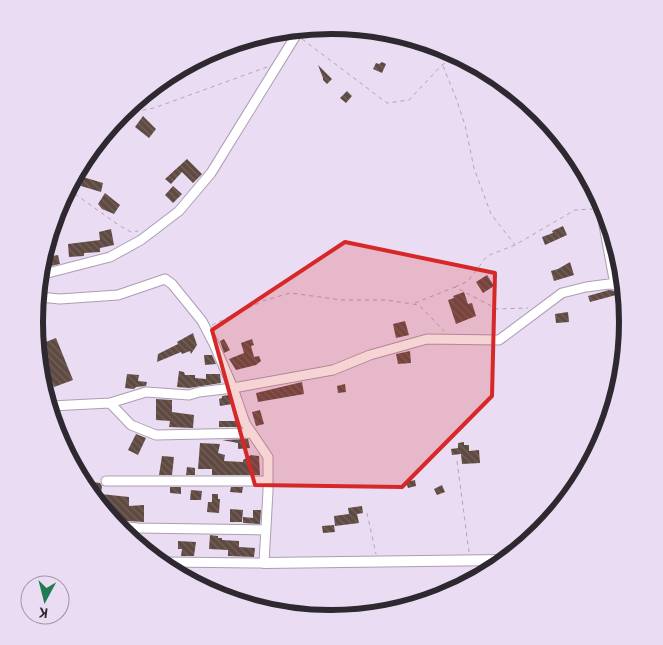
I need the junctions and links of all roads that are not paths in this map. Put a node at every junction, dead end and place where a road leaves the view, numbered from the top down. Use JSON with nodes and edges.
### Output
{"nodes":[{"id":1,"x":295,"y":36,"type":"edge"},
{"id":2,"x":606,"y":233,"type":"edge"},
{"id":3,"x":47,"y":273,"type":"edge"},
{"id":4,"x":616,"y":285,"type":"joint"},
{"id":5,"x":44,"y":297,"type":"edge"},
{"id":6,"x":233,"y":388,"type":"junction"},
{"id":7,"x":110,"y":403,"type":"junction"},
{"id":8,"x":55,"y":406,"type":"edge"},
{"id":9,"x":252,"y":433,"type":"junction"},
{"id":10,"x":106,"y":481,"type":"dead end"},
{"id":11,"x":268,"y":481,"type":"junction"},
{"id":12,"x":127,"y":527,"type":"edge"},
{"id":13,"x":266,"y":530,"type":"junction"},
{"id":14,"x":496,"y":560,"type":"edge"},
{"id":15,"x":170,"y":562,"type":"edge"},
{"id":16,"x":264,"y":563,"type":"junction"}],
"edges":[{"from":1,"to":3,"type":"street"},
{"from":2,"to":4,"type":"street"},
{"from":4,"to":6,"type":"street"},
{"from":5,"to":6,"type":"street"},
{"from":6,"to":7,"type":"street"},
{"from":6,"to":9,"type":"street"},
{"from":7,"to":8,"type":"street"},
{"from":7,"to":9,"type":"street"},
{"from":9,"to":11,"type":"street"},
{"from":10,"to":11,"type":"street"},
{"from":11,"to":13,"type":"street"},
{"from":12,"to":13,"type":"street"},
{"from":13,"to":16,"type":"street"},
{"from":14,"to":16,"type":"street"},
{"from":15,"to":16,"type":"street"}]}
